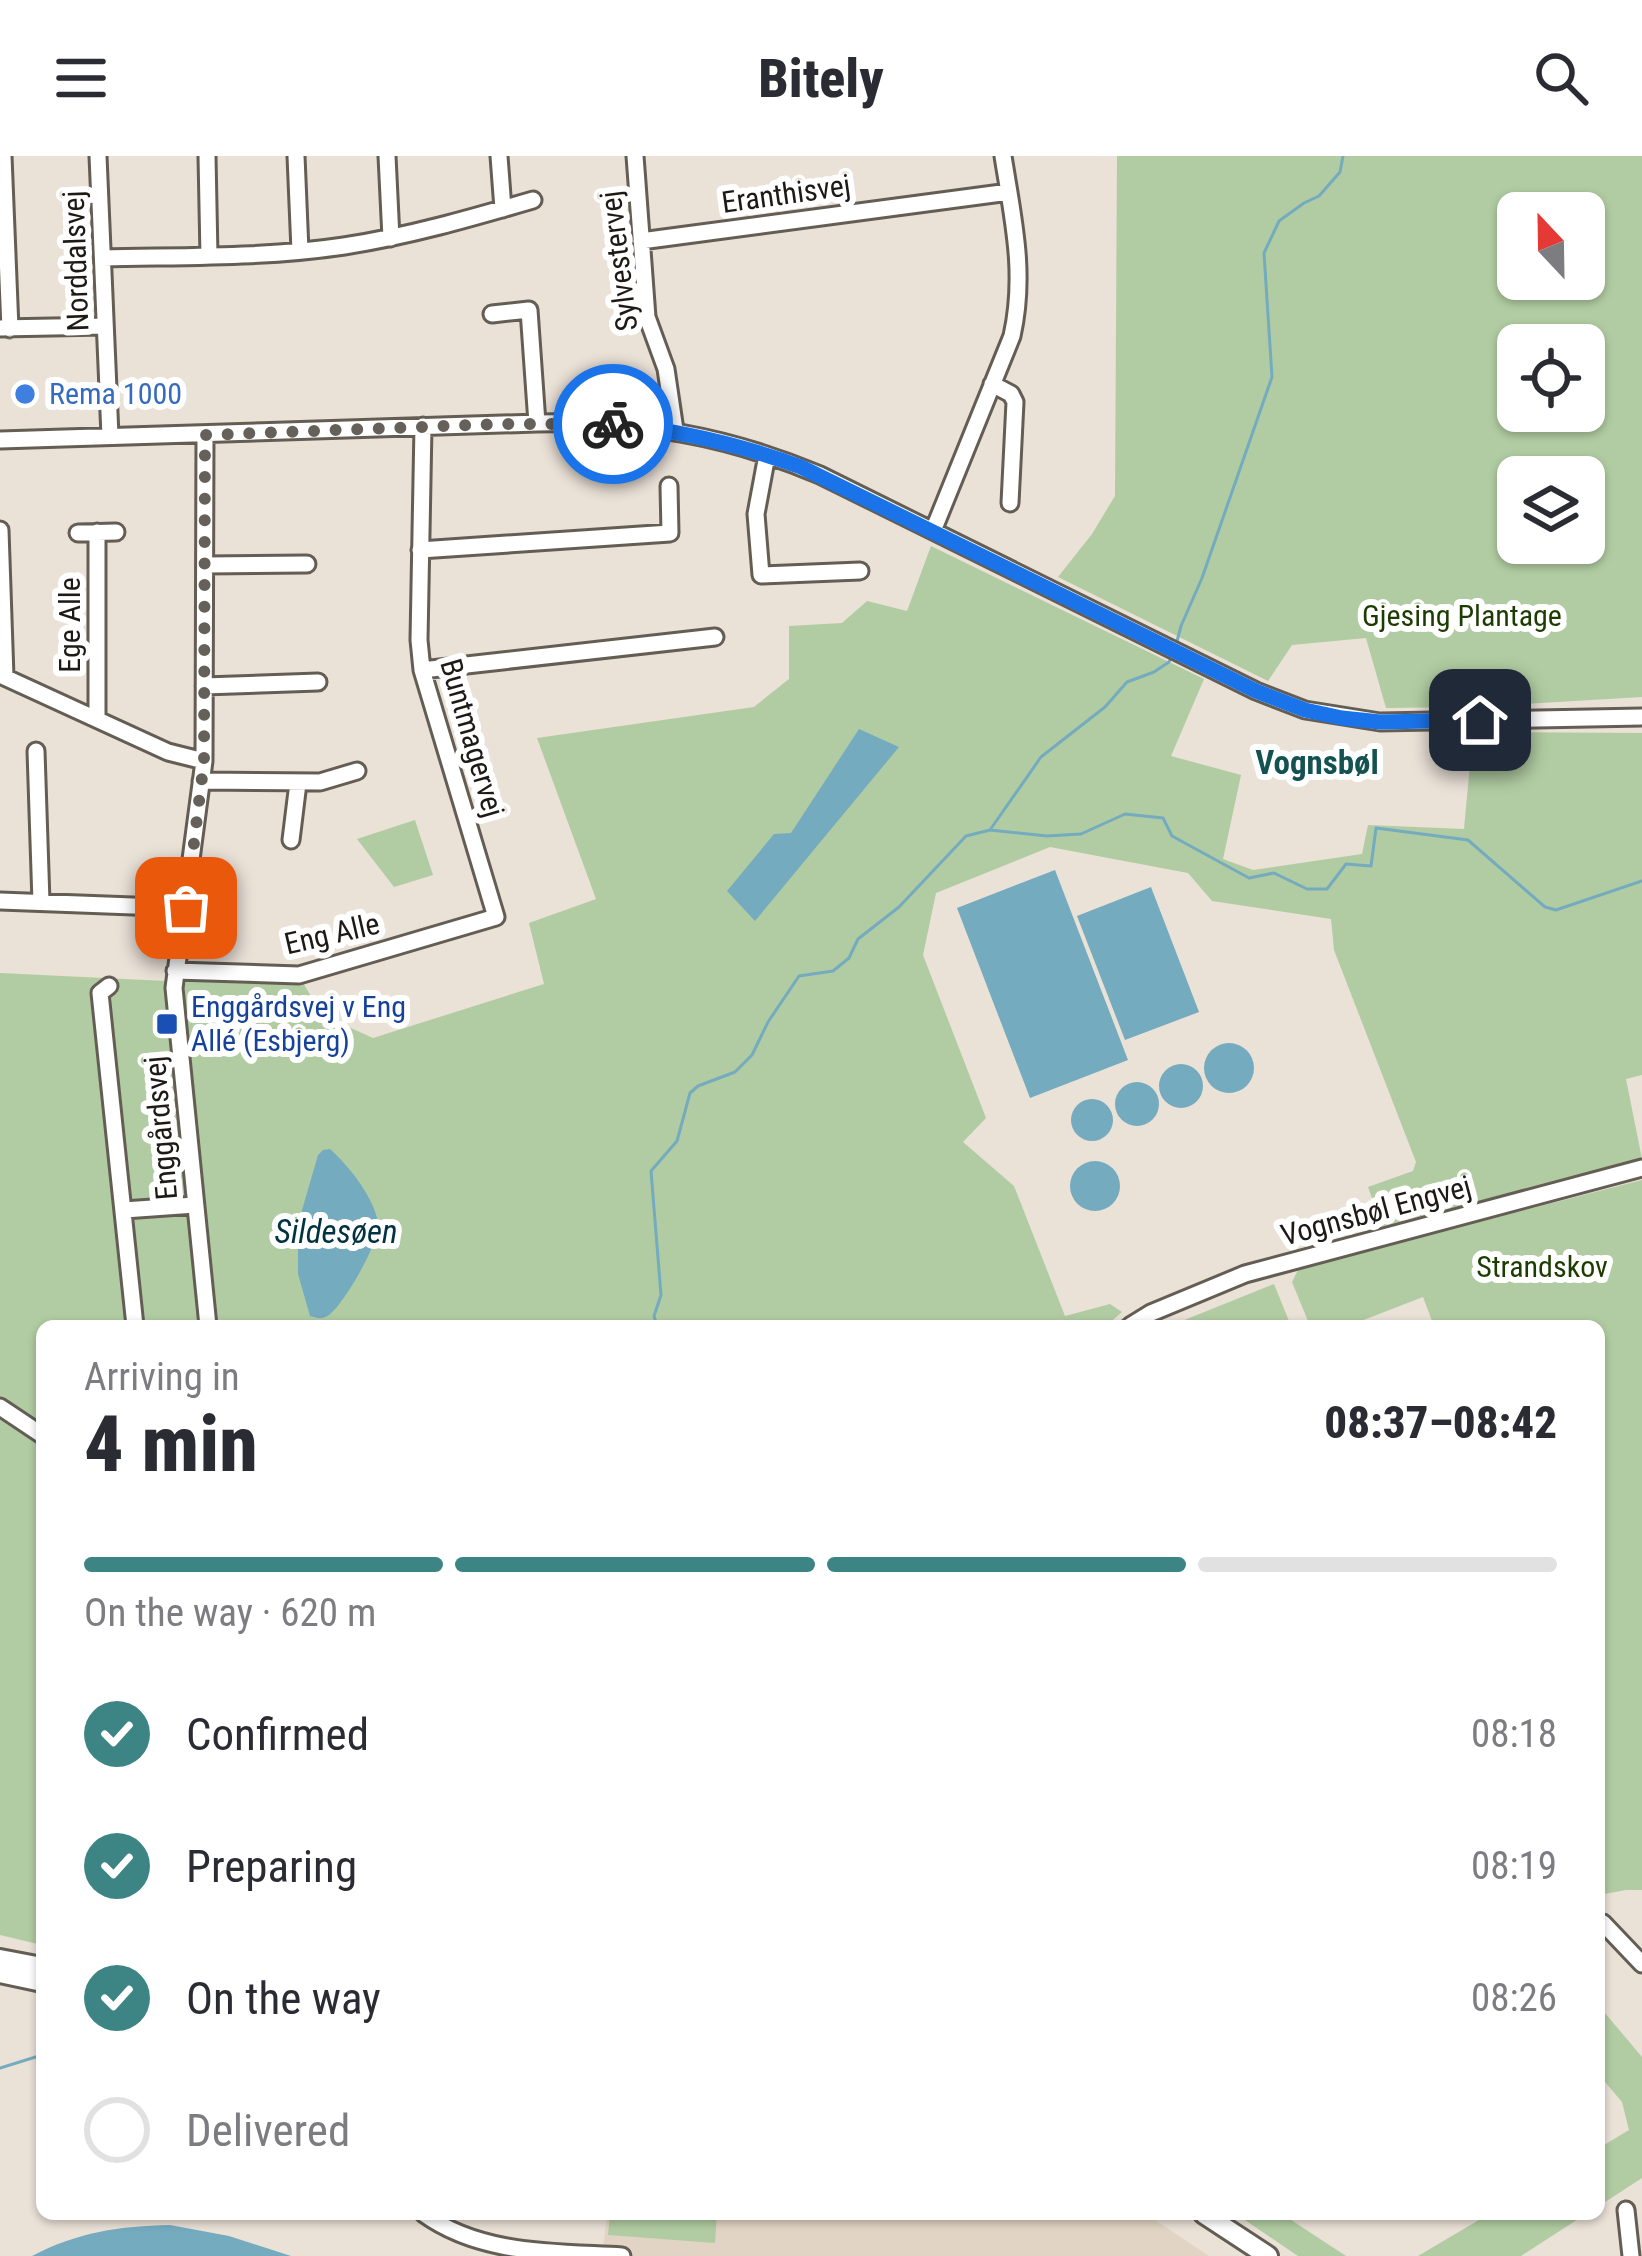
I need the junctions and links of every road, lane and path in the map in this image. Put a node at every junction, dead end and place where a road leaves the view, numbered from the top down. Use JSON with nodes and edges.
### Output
{"nodes":[{"id":1,"x":3,"y":156,"type":"edge"},
{"id":2,"x":98,"y":156,"type":"edge"},
{"id":3,"x":206,"y":156,"type":"edge"},
{"id":4,"x":296,"y":156,"type":"edge"},
{"id":5,"x":387,"y":156,"type":"edge"},
{"id":6,"x":499,"y":156,"type":"edge"},
{"id":7,"x":635,"y":156,"type":"edge"},
{"id":8,"x":1003,"y":156,"type":"edge"},
{"id":9,"x":1009,"y":192,"type":"junction"},
{"id":10,"x":533,"y":200,"type":"dead end"},
{"id":11,"x":502,"y":209,"type":"junction"},
{"id":12,"x":391,"y":238,"type":"junction"},
{"id":13,"x":641,"y":241,"type":"junction"},
{"id":14,"x":300,"y":251,"type":"junction"},
{"id":15,"x":209,"y":256,"type":"junction"},
{"id":16,"x":104,"y":258,"type":"junction"},
{"id":17,"x":492,"y":314,"type":"dead end"},
{"id":18,"x":105,"y":326,"type":"junction"},
{"id":19,"x":5,"y":329,"type":"edge"},
{"id":20,"x":992,"y":384,"type":"junction"},
{"id":21,"x":537,"y":423,"type":"junction"},
{"id":22,"x":423,"y":426,"type":"junction"},
{"id":23,"x":675,"y":430,"type":"junction"},
{"id":24,"x":205,"y":435,"type":"junction"},
{"id":25,"x":110,"y":436,"type":"junction"},
{"id":26,"x":0,"y":440,"type":"edge"},
{"id":27,"x":767,"y":455,"type":"junction"},
{"id":28,"x":669,"y":486,"type":"dead end"},
{"id":29,"x":1010,"y":503,"type":"dead end"},
{"id":30,"x":0,"y":530,"type":"edge"},
{"id":31,"x":933,"y":531,"type":"junction"},
{"id":32,"x":78,"y":532,"type":"dead end"},
{"id":33,"x":97,"y":532,"type":"junction"},
{"id":34,"x":116,"y":532,"type":"dead end"},
{"id":35,"x":420,"y":550,"type":"junction"},
{"id":36,"x":307,"y":564,"type":"dead end"},
{"id":37,"x":205,"y":565,"type":"junction"},
{"id":38,"x":860,"y":571,"type":"dead end"},
{"id":39,"x":715,"y":637,"type":"dead end"},
{"id":40,"x":422,"y":670,"type":"junction"},
{"id":41,"x":2,"y":676,"type":"edge"},
{"id":42,"x":318,"y":682,"type":"dead end"},
{"id":43,"x":204,"y":686,"type":"junction"},
{"id":44,"x":1642,"y":716,"type":"edge"},
{"id":45,"x":97,"y":718,"type":"junction"},
{"id":46,"x":36,"y":751,"type":"dead end"},
{"id":47,"x":204,"y":761,"type":"junction"},
{"id":48,"x":357,"y":771,"type":"dead end"},
{"id":49,"x":201,"y":782,"type":"junction"},
{"id":50,"x":298,"y":783,"type":"junction"},
{"id":51,"x":291,"y":840,"type":"dead end"},
{"id":52,"x":0,"y":901,"type":"edge"},
{"id":53,"x":41,"y":902,"type":"junction"},
{"id":54,"x":186,"y":908,"type":"junction"},
{"id":55,"x":496,"y":917,"type":"joint"},
{"id":56,"x":175,"y":979,"type":"junction"},
{"id":57,"x":109,"y":986,"type":"dead end"},
{"id":58,"x":1642,"y":1168,"type":"edge"},
{"id":59,"x":195,"y":1205,"type":"junction"},
{"id":60,"x":124,"y":1210,"type":"junction"},
{"id":61,"x":134,"y":1320,"type":"edge"},
{"id":62,"x":207,"y":1320,"type":"edge"},
{"id":63,"x":1140,"y":1320,"type":"edge"},
{"id":64,"x":0,"y":1407,"type":"edge"},
{"id":65,"x":36,"y":1431,"type":"edge"},
{"id":66,"x":1605,"y":1924,"type":"edge"},
{"id":67,"x":0,"y":1959,"type":"edge"},
{"id":68,"x":1642,"y":1964,"type":"edge"},
{"id":69,"x":36,"y":1966,"type":"edge"},
{"id":70,"x":0,"y":1973,"type":"edge"},
{"id":71,"x":36,"y":1981,"type":"edge"},
{"id":72,"x":1626,"y":2210,"type":"dead end"},
{"id":73,"x":432,"y":2220,"type":"edge"},
{"id":74,"x":1213,"y":2220,"type":"edge"},
{"id":75,"x":620,"y":2256,"type":"edge"},
{"id":76,"x":1268,"y":2256,"type":"edge"},
{"id":77,"x":1631,"y":2256,"type":"edge"}],
"edges":[{"from":1,"to":19,"type":"street"},
{"from":2,"to":16,"type":"street","name":"Norddalsvej"},
{"from":3,"to":15,"type":"street"},
{"from":4,"to":14,"type":"street"},
{"from":5,"to":12,"type":"street"},
{"from":6,"to":11,"type":"street"},
{"from":7,"to":13,"type":"street","name":"Sylvestervej"},
{"from":8,"to":9,"type":"street"},
{"from":9,"to":13,"type":"street","name":"Eranthisvej"},
{"from":9,"to":20,"type":"street"},
{"from":10,"to":11,"type":"street"},
{"from":11,"to":12,"type":"street"},
{"from":12,"to":14,"type":"street"},
{"from":13,"to":23,"type":"street","name":"Sylvestervej"},
{"from":14,"to":15,"type":"street"},
{"from":15,"to":16,"type":"street"},
{"from":16,"to":18,"type":"street","name":"Norddalsvej"},
{"from":17,"to":21,"type":"street"},
{"from":18,"to":19,"type":"street"},
{"from":18,"to":25,"type":"street","name":"Norddalsvej"},
{"from":20,"to":29,"type":"street"},
{"from":20,"to":31,"type":"street"},
{"from":21,"to":22,"type":"street"},
{"from":21,"to":23,"type":"street"},
{"from":22,"to":24,"type":"street"},
{"from":22,"to":35,"type":"street","name":"Buntmagervej"},
{"from":23,"to":27,"type":"street"},
{"from":24,"to":25,"type":"street"},
{"from":24,"to":37,"type":"street","name":"Enggårdsvej"},
{"from":25,"to":26,"type":"street"},
{"from":27,"to":31,"type":"street"},
{"from":27,"to":38,"type":"street"},
{"from":28,"to":35,"type":"street"},
{"from":30,"to":41,"type":"street","name":"Ege Alle"},
{"from":31,"to":44,"type":"street"},
{"from":32,"to":33,"type":"street","name":"Ege Alle"},
{"from":33,"to":34,"type":"street","name":"Ege Alle"},
{"from":33,"to":45,"type":"street","name":"Ege Alle"},
{"from":35,"to":40,"type":"street","name":"Buntmagervej"},
{"from":36,"to":37,"type":"street"},
{"from":37,"to":43,"type":"street","name":"Enggårdsvej"},
{"from":39,"to":40,"type":"street"},
{"from":40,"to":55,"type":"street","name":"Buntmagervej"},
{"from":41,"to":45,"type":"street","name":"Ege Alle"},
{"from":42,"to":43,"type":"street"},
{"from":43,"to":47,"type":"street","name":"Enggårdsvej"},
{"from":45,"to":47,"type":"street","name":"Ege Alle"},
{"from":46,"to":53,"type":"street"},
{"from":47,"to":49,"type":"street","name":"Enggårdsvej"},
{"from":48,"to":50,"type":"street"},
{"from":49,"to":50,"type":"street"},
{"from":49,"to":54,"type":"street","name":"Enggårdsvej"},
{"from":50,"to":51,"type":"street"},
{"from":52,"to":53,"type":"street"},
{"from":53,"to":54,"type":"street"},
{"from":54,"to":56,"type":"street","name":"Enggårdsvej"},
{"from":55,"to":56,"type":"street","name":"Eng Alle"},
{"from":56,"to":59,"type":"street","name":"Enggårdsvej"},
{"from":57,"to":60,"type":"street"},
{"from":58,"to":63,"type":"street","name":"Vognsbøl Engvej"},
{"from":59,"to":60,"type":"street"},
{"from":59,"to":62,"type":"street","name":"Enggårdsvej"},
{"from":60,"to":61,"type":"street"},
{"from":64,"to":65,"type":"street"},
{"from":66,"to":68,"type":"street"},
{"from":67,"to":69,"type":"main road"},
{"from":70,"to":71,"type":"main road"},
{"from":72,"to":77,"type":"street"},
{"from":73,"to":75,"type":"street"},
{"from":74,"to":76,"type":"main road"}]}
